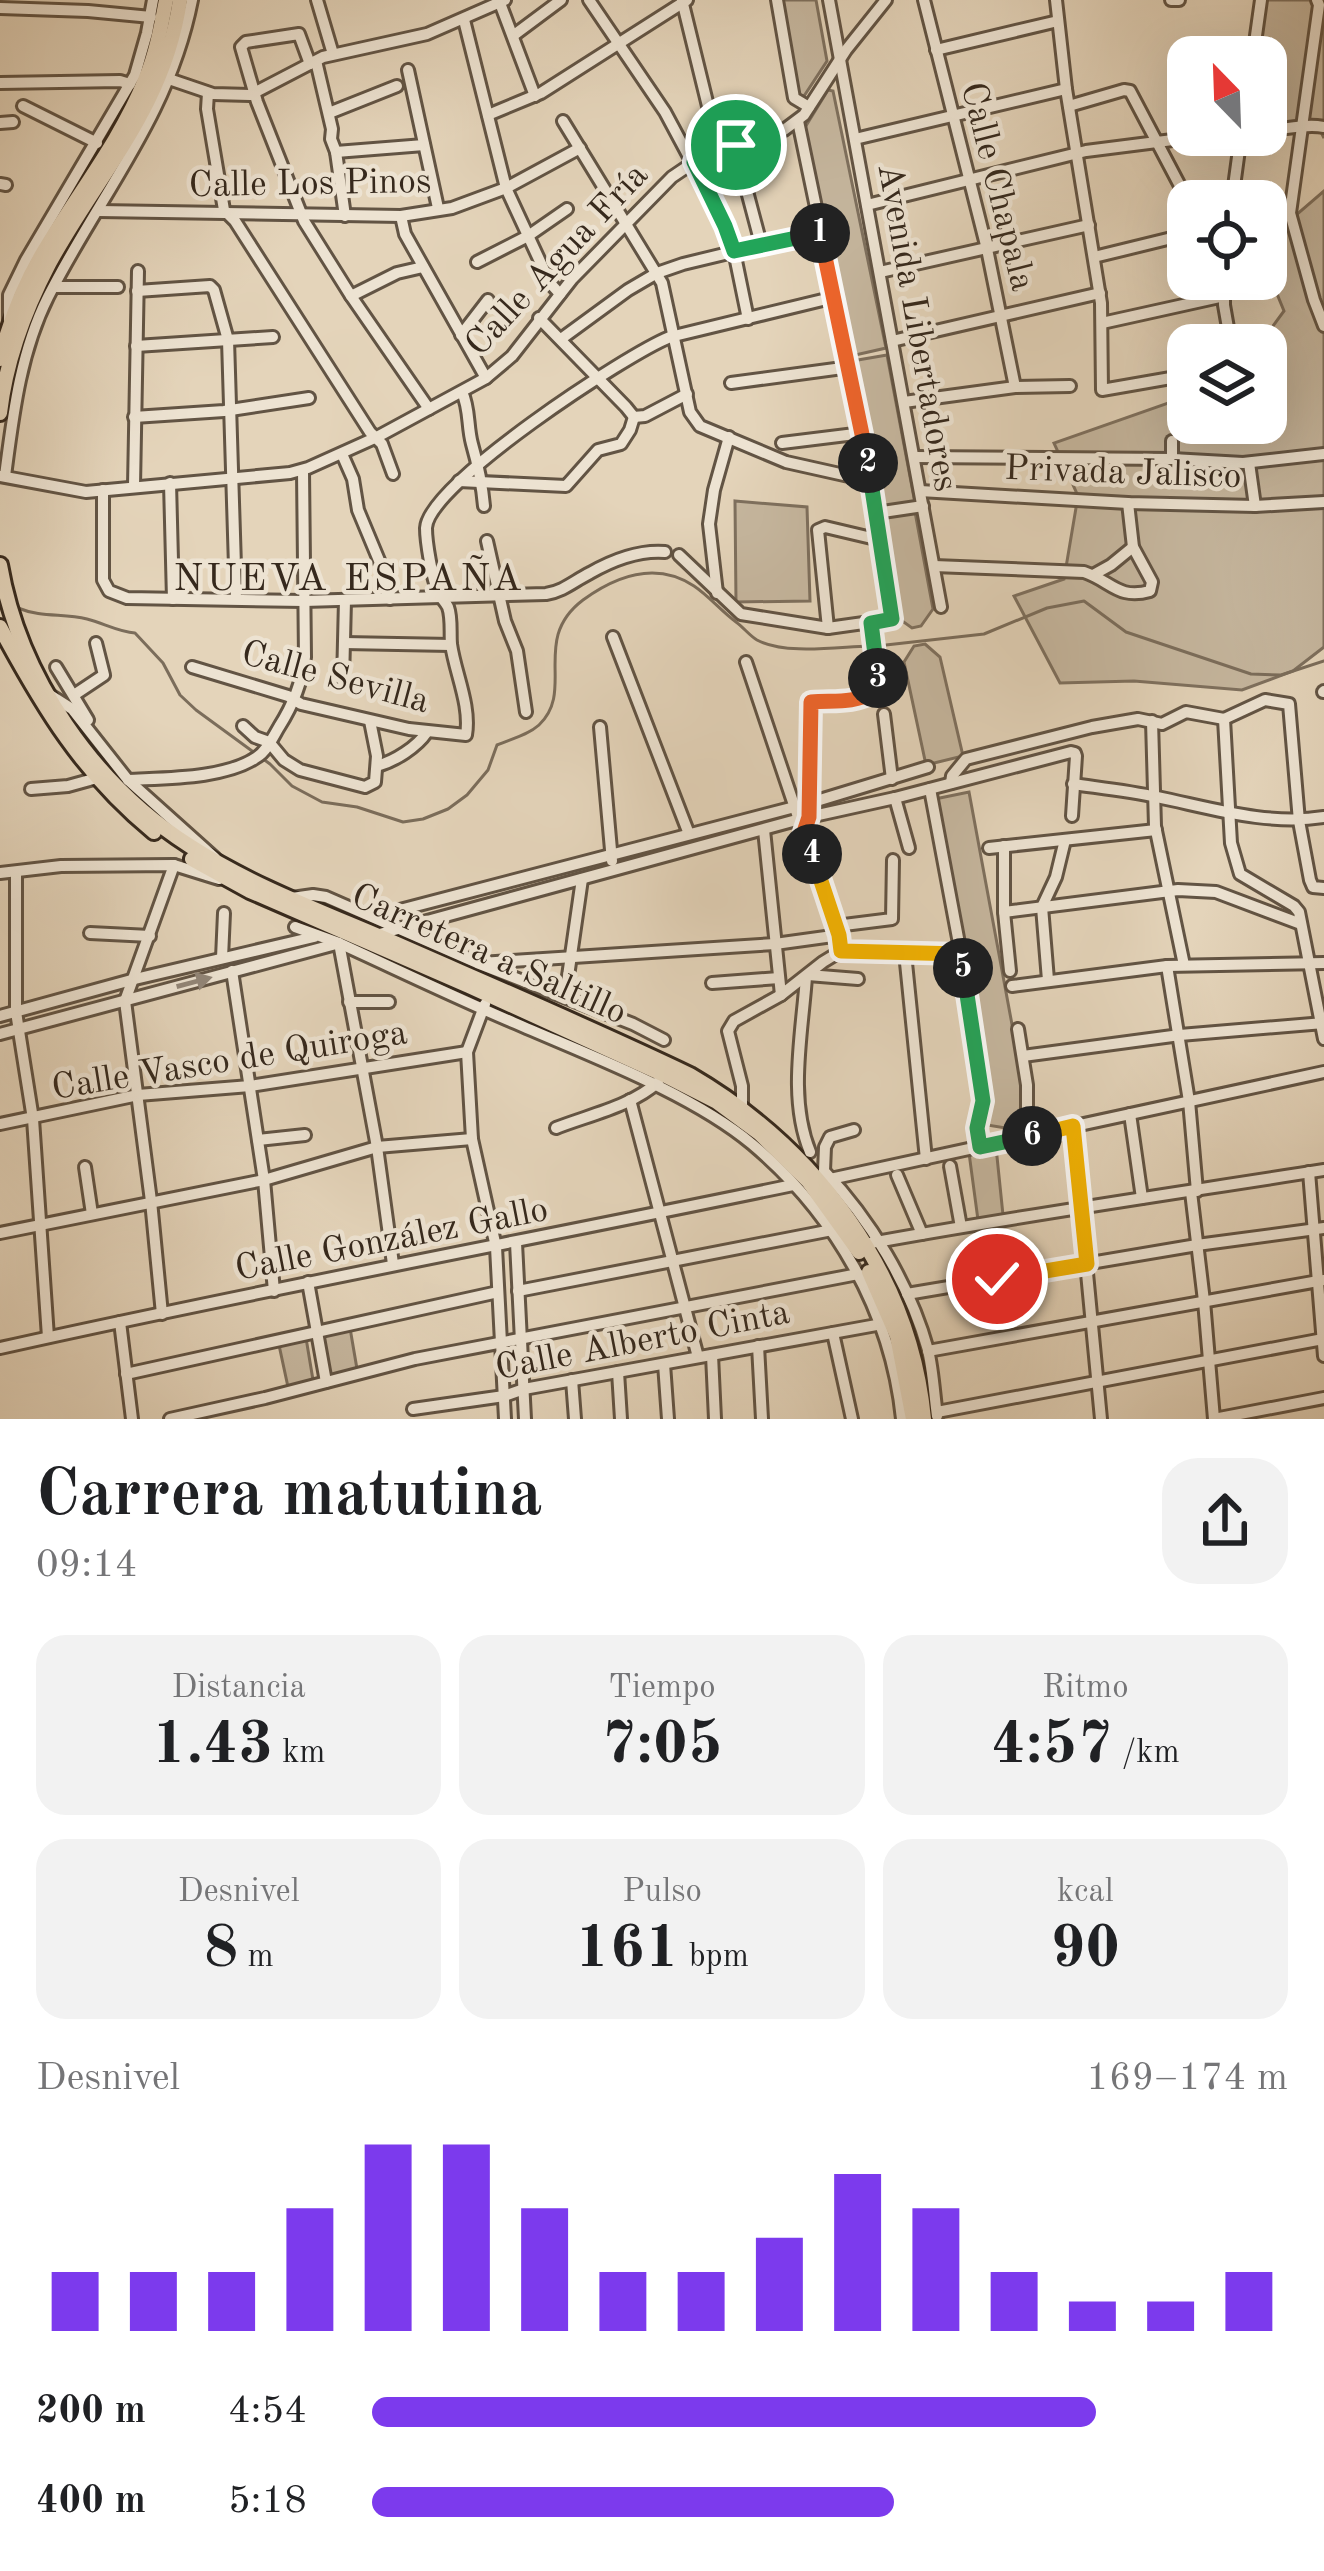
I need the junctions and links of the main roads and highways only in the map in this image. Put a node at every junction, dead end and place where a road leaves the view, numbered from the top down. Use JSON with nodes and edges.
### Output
{"nodes":[{"id":1,"x":182,"y":1,"type":"edge"},
{"id":2,"x":130,"y":135,"type":"junction"},
{"id":3,"x":127,"y":163,"type":"road end"},
{"id":4,"x":0,"y":359,"type":"edge"},
{"id":5,"x":0,"y":413,"type":"edge"},
{"id":6,"x":0,"y":565,"type":"edge"},
{"id":7,"x":5,"y":601,"type":"edge"},
{"id":8,"x":0,"y":627,"type":"edge"},
{"id":9,"x":6,"y":667,"type":"dead end"},
{"id":10,"x":23,"y":672,"type":"junction"},
{"id":11,"x":933,"y":1417,"type":"edge"},
{"id":12,"x":913,"y":1419,"type":"edge"}],
"edges":[{"from":1,"to":2,"type":"main road"},
{"from":1,"to":4,"type":"main road"},
{"from":2,"to":3,"type":"main road"},
{"from":2,"to":5,"type":"main road"},
{"from":6,"to":7,"type":"main road","name":"Carretera a Saltillo"},
{"from":7,"to":11,"type":"main road","name":"Carretera a Saltillo"},
{"from":8,"to":10,"type":"main road","name":"Carretera a Saltillo"},
{"from":9,"to":10,"type":"main road"},
{"from":10,"to":12,"type":"main road","name":"Carretera a Saltillo"}]}
